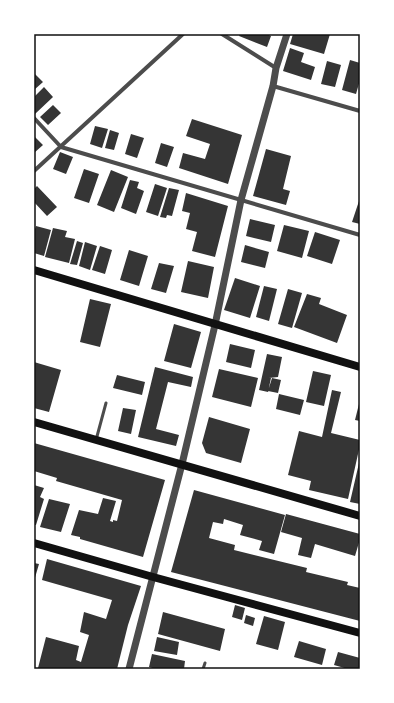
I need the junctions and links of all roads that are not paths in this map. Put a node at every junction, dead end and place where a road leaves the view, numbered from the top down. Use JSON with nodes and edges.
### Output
{"nodes":[{"id":1,"x":184,"y":34,"type":"edge"},
{"id":2,"x":222,"y":34,"type":"edge"},
{"id":3,"x":287,"y":34,"type":"edge"},
{"id":4,"x":276,"y":68,"type":"junction"},
{"id":5,"x":273,"y":86,"type":"junction"},
{"id":6,"x":360,"y":111,"type":"edge"},
{"id":7,"x":34,"y":118,"type":"edge"},
{"id":8,"x":61,"y":147,"type":"junction"},
{"id":9,"x":34,"y":171,"type":"edge"},
{"id":10,"x":241,"y":200,"type":"junction"},
{"id":11,"x":360,"y":234,"type":"edge"},
{"id":12,"x":34,"y":270,"type":"edge"},
{"id":13,"x":215,"y":325,"type":"junction"},
{"id":14,"x":360,"y":367,"type":"edge"},
{"id":15,"x":106,"y":404,"type":"dead end"},
{"id":16,"x":34,"y":422,"type":"edge"},
{"id":17,"x":96,"y":440,"type":"junction"},
{"id":18,"x":182,"y":464,"type":"junction"},
{"id":19,"x":360,"y":516,"type":"edge"},
{"id":20,"x":34,"y":543,"type":"edge"},
{"id":21,"x":153,"y":577,"type":"junction"},
{"id":22,"x":360,"y":633,"type":"edge"},
{"id":23,"x":204,"y":663,"type":"dead end"},
{"id":24,"x":129,"y":669,"type":"edge"},
{"id":25,"x":203,"y":669,"type":"edge"}],
"edges":[{"from":1,"to":8,"type":"street"},
{"from":2,"to":4,"type":"street"},
{"from":3,"to":4,"type":"street"},
{"from":4,"to":5,"type":"street"},
{"from":5,"to":6,"type":"street"},
{"from":5,"to":10,"type":"street"},
{"from":7,"to":8,"type":"street"},
{"from":8,"to":9,"type":"street"},
{"from":8,"to":10,"type":"street"},
{"from":10,"to":11,"type":"street"},
{"from":10,"to":13,"type":"street"},
{"from":12,"to":13,"type":"main road"},
{"from":13,"to":14,"type":"main road"},
{"from":13,"to":18,"type":"street"},
{"from":15,"to":17,"type":"lane"},
{"from":16,"to":17,"type":"main road"},
{"from":17,"to":18,"type":"main road"},
{"from":18,"to":19,"type":"main road"},
{"from":18,"to":21,"type":"street"},
{"from":20,"to":21,"type":"main road"},
{"from":21,"to":22,"type":"main road"},
{"from":21,"to":24,"type":"street"},
{"from":23,"to":25,"type":"lane"}]}
